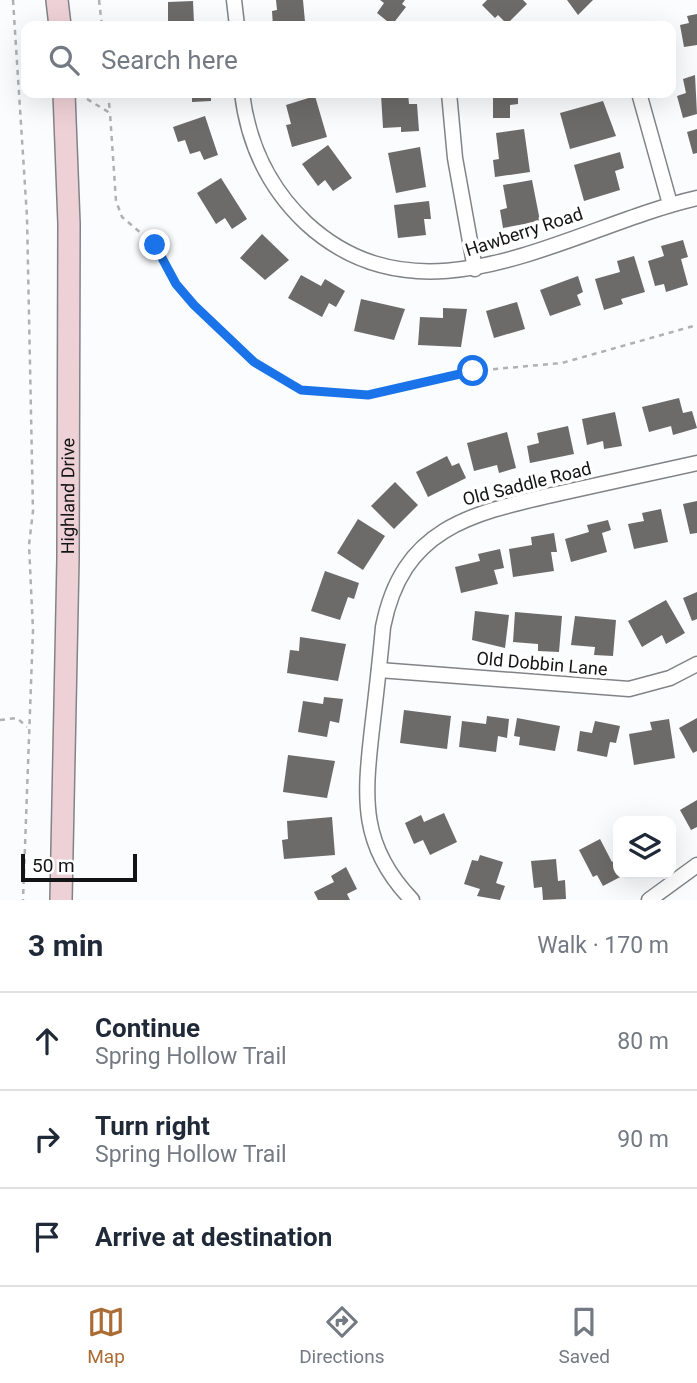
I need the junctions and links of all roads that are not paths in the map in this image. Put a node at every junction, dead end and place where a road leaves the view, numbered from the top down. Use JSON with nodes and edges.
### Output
{"nodes":[{"id":1,"x":57,"y":0,"type":"edge"},
{"id":2,"x":234,"y":0,"type":"edge"},
{"id":3,"x":59,"y":21,"type":"edge"},
{"id":4,"x":236,"y":21,"type":"edge"},
{"id":5,"x":64,"y":98,"type":"edge"},
{"id":6,"x":243,"y":98,"type":"edge"},
{"id":7,"x":449,"y":98,"type":"edge"},
{"id":8,"x":640,"y":98,"type":"edge"},
{"id":9,"x":697,"y":198,"type":"edge"},
{"id":10,"x":670,"y":205,"type":"junction"},
{"id":11,"x":475,"y":269,"type":"junction"},
{"id":12,"x":697,"y":463,"type":"edge"},
{"id":13,"x":697,"y":664,"type":"edge"},
{"id":14,"x":379,"y":670,"type":"junction"},
{"id":15,"x":697,"y":865,"type":"edge"},
{"id":16,"x":61,"y":900,"type":"edge"},
{"id":17,"x":412,"y":900,"type":"edge"},
{"id":18,"x":649,"y":900,"type":"edge"}],
"edges":[{"from":1,"to":3,"type":"main road"},
{"from":2,"to":4,"type":"street"},
{"from":5,"to":16,"type":"main road","name":"Highland Drive"},
{"from":6,"to":11,"type":"street","name":"Hawberry Road"},
{"from":7,"to":11,"type":"street"},
{"from":8,"to":10,"type":"street"},
{"from":9,"to":10,"type":"street","name":"Hawberry Road"},
{"from":10,"to":11,"type":"street","name":"Hawberry Road"},
{"from":12,"to":14,"type":"street","name":"Old Saddle Road"},
{"from":13,"to":14,"type":"street","name":"Old Dobbin Lane"},
{"from":14,"to":17,"type":"street","name":"Old Saddle Road"},
{"from":15,"to":18,"type":"street"}]}
